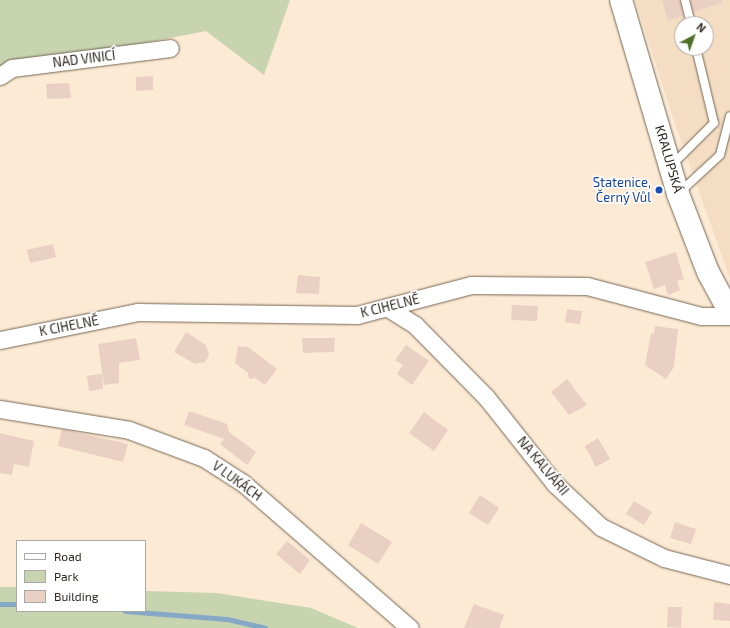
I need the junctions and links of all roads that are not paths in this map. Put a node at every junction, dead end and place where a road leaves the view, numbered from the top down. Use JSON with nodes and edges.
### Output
{"nodes":[{"id":1,"x":621,"y":0,"type":"edge"},
{"id":2,"x":685,"y":0,"type":"edge"},
{"id":3,"x":689,"y":16,"type":"edge"},
{"id":4,"x":170,"y":48,"type":"dead end"},
{"id":5,"x":698,"y":56,"type":"edge"},
{"id":6,"x":0,"y":76,"type":"edge"},
{"id":7,"x":730,"y":116,"type":"edge"},
{"id":8,"x":670,"y":166,"type":"junction"},
{"id":9,"x":678,"y":194,"type":"junction"},
{"id":10,"x":388,"y":308,"type":"junction"},
{"id":11,"x":730,"y":313,"type":"edge"},
{"id":12,"x":730,"y":316,"type":"edge"},
{"id":13,"x":0,"y":340,"type":"edge"},
{"id":14,"x":0,"y":409,"type":"edge"},
{"id":15,"x":730,"y":575,"type":"edge"},
{"id":16,"x":410,"y":628,"type":"edge"}],
"edges":[{"from":1,"to":8,"type":"main road","name":"KRALUPSKÁ"},
{"from":2,"to":3,"type":"lane"},
{"from":4,"to":6,"type":"street","name":"NAD VINICÍ"},
{"from":5,"to":8,"type":"lane"},
{"from":7,"to":9,"type":"lane"},
{"from":8,"to":9,"type":"main road","name":"KRALUPSKÁ"},
{"from":9,"to":11,"type":"main road","name":"KRALUPSKÁ"},
{"from":10,"to":12,"type":"street","name":"K CIHELNĚ"},
{"from":10,"to":13,"type":"street","name":"K CIHELNĚ"},
{"from":10,"to":15,"type":"street","name":"NA KALVÁRII"},
{"from":14,"to":16,"type":"street","name":"V LUKÁCH"}]}
